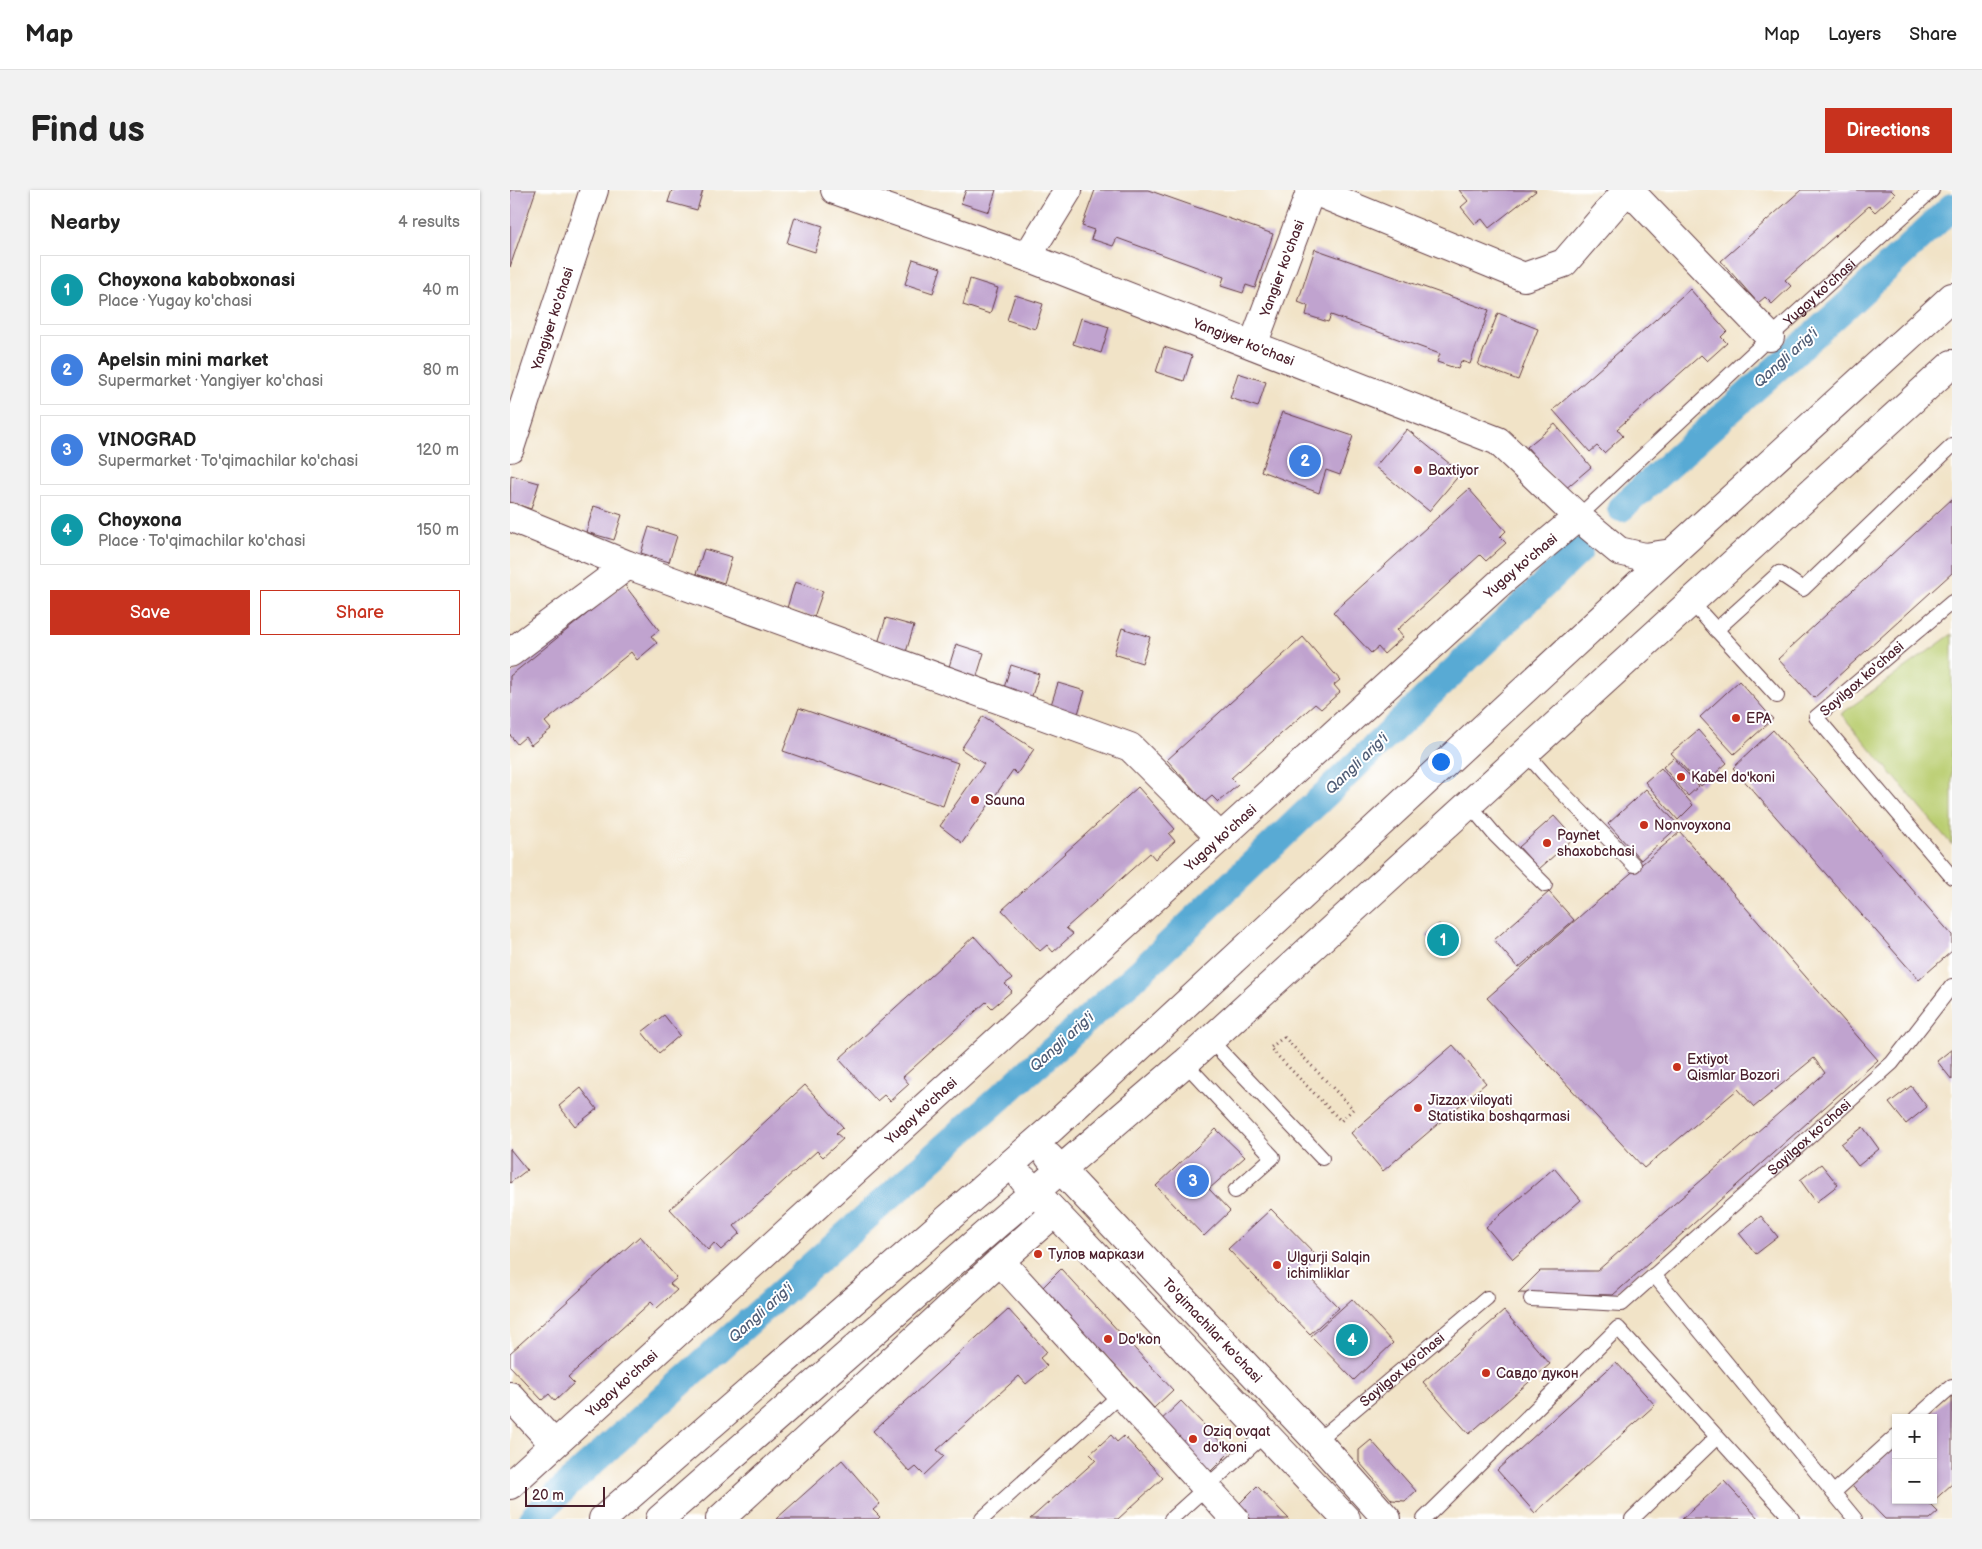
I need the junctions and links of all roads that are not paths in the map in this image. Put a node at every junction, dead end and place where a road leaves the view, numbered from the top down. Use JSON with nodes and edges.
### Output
{"nodes":[{"id":1,"x":594,"y":190,"type":"edge"},
{"id":2,"x":836,"y":190,"type":"edge"},
{"id":3,"x":1068,"y":190,"type":"edge"},
{"id":4,"x":1311,"y":190,"type":"edge"},
{"id":5,"x":1628,"y":190,"type":"edge"},
{"id":6,"x":1932,"y":190,"type":"edge"},
{"id":7,"x":1027,"y":257,"type":"junction"},
{"id":8,"x":1952,"y":297,"type":"edge"},
{"id":9,"x":1770,"y":337,"type":"junction"},
{"id":10,"x":1253,"y":345,"type":"junction"},
{"id":11,"x":1950,"y":369,"type":"edge"},
{"id":12,"x":1952,"y":446,"type":"edge"},
{"id":13,"x":510,"y":448,"type":"edge"},
{"id":14,"x":510,"y":517,"type":"edge"},
{"id":15,"x":1578,"y":517,"type":"junction"},
{"id":16,"x":1619,"y":551,"type":"junction"},
{"id":17,"x":1672,"y":553,"type":"junction"},
{"id":18,"x":628,"y":564,"type":"junction"},
{"id":19,"x":1691,"y":602,"type":"junction"},
{"id":20,"x":1952,"y":602,"type":"edge"},
{"id":21,"x":1616,"y":606,"type":"junction"},
{"id":22,"x":1716,"y":630,"type":"junction"},
{"id":23,"x":510,"y":653,"type":"edge"},
{"id":24,"x":1777,"y":696,"type":"dead end"},
{"id":25,"x":1525,"y":752,"type":"junction"},
{"id":26,"x":1469,"y":804,"type":"junction"},
{"id":27,"x":1221,"y":838,"type":"junction"},
{"id":28,"x":1634,"y":865,"type":"dead end"},
{"id":29,"x":1952,"y":877,"type":"edge"},
{"id":30,"x":1545,"y":885,"type":"dead end"},
{"id":31,"x":1952,"y":986,"type":"edge"},
{"id":32,"x":1210,"y":1040,"type":"junction"},
{"id":33,"x":1185,"y":1063,"type":"junction"},
{"id":34,"x":1035,"y":1143,"type":"junction"},
{"id":35,"x":1322,"y":1158,"type":"dead end"},
{"id":36,"x":1010,"y":1164,"type":"junction"},
{"id":37,"x":1060,"y":1169,"type":"junction"},
{"id":38,"x":1235,"y":1191,"type":"dead end"},
{"id":39,"x":1035,"y":1192,"type":"junction"},
{"id":40,"x":1054,"y":1213,"type":"junction"},
{"id":41,"x":1000,"y":1260,"type":"junction"},
{"id":42,"x":1654,"y":1275,"type":"junction"},
{"id":43,"x":1487,"y":1298,"type":"dead end"},
{"id":44,"x":1531,"y":1299,"type":"dead end"},
{"id":45,"x":1952,"y":1386,"type":"edge"},
{"id":46,"x":1121,"y":1394,"type":"junction"},
{"id":47,"x":510,"y":1396,"type":"edge"},
{"id":48,"x":1920,"y":1414,"type":"edge"},
{"id":49,"x":1265,"y":1434,"type":"junction"},
{"id":50,"x":1717,"y":1437,"type":"junction"},
{"id":51,"x":1317,"y":1440,"type":"junction"},
{"id":52,"x":1892,"y":1440,"type":"edge"},
{"id":53,"x":554,"y":1444,"type":"junction"},
{"id":54,"x":510,"y":1485,"type":"edge"},
{"id":55,"x":1206,"y":1487,"type":"junction"},
{"id":56,"x":1833,"y":1493,"type":"junction"},
{"id":57,"x":603,"y":1519,"type":"edge"},
{"id":58,"x":660,"y":1519,"type":"edge"},
{"id":59,"x":720,"y":1519,"type":"edge"},
{"id":60,"x":982,"y":1519,"type":"edge"},
{"id":61,"x":1171,"y":1519,"type":"edge"},
{"id":62,"x":1235,"y":1519,"type":"edge"},
{"id":63,"x":1346,"y":1519,"type":"edge"},
{"id":64,"x":1388,"y":1519,"type":"edge"},
{"id":65,"x":1424,"y":1519,"type":"edge"},
{"id":66,"x":1632,"y":1519,"type":"edge"},
{"id":67,"x":1792,"y":1519,"type":"edge"},
{"id":68,"x":1856,"y":1519,"type":"edge"}],
"edges":[{"from":1,"to":13,"type":"street","name":"Yangiyer ko'chasi"},
{"from":2,"to":7,"type":"street","name":"Yangiyer ko'chasi"},
{"from":3,"to":7,"type":"street"},
{"from":4,"to":5,"type":"street"},
{"from":4,"to":10,"type":"street","name":"Yangier ko'chasi"},
{"from":5,"to":9,"type":"street"},
{"from":6,"to":9,"type":"lane","name":"Yugay ko'chasi"},
{"from":7,"to":10,"type":"street","name":"Yangiyer ko'chasi"},
{"from":8,"to":17,"type":"street"},
{"from":9,"to":15,"type":"lane","name":"Yugay ko'chasi"},
{"from":10,"to":15,"type":"street","name":"Yangiyer ko'chasi"},
{"from":11,"to":19,"type":"street"},
{"from":12,"to":22,"type":"lane"},
{"from":14,"to":18,"type":"street"},
{"from":15,"to":16,"type":"street","name":"Yangiyer ko'chasi"},
{"from":15,"to":27,"type":"street","name":"Yugay ko'chasi"},
{"from":16,"to":17,"type":"street"},
{"from":16,"to":21,"type":"street"},
{"from":17,"to":21,"type":"street"},
{"from":18,"to":23,"type":"street"},
{"from":18,"to":27,"type":"street"},
{"from":19,"to":22,"type":"lane"},
{"from":19,"to":25,"type":"street"},
{"from":20,"to":29,"type":"lane","name":"Sayilgox ko'chasi"},
{"from":21,"to":34,"type":"street"},
{"from":22,"to":24,"type":"lane"},
{"from":25,"to":26,"type":"street"},
{"from":25,"to":28,"type":"lane"},
{"from":26,"to":30,"type":"lane"},
{"from":26,"to":32,"type":"street"},
{"from":27,"to":53,"type":"street","name":"Yugay ko'chasi"},
{"from":31,"to":42,"type":"lane","name":"Sayilgox ko'chasi"},
{"from":32,"to":33,"type":"street"},
{"from":32,"to":35,"type":"lane"},
{"from":33,"to":37,"type":"street"},
{"from":33,"to":38,"type":"lane"},
{"from":34,"to":36,"type":"street"},
{"from":34,"to":37,"type":"street","name":"To'qimachilar ko'chasi"},
{"from":36,"to":39,"type":"street"},
{"from":36,"to":57,"type":"street"},
{"from":37,"to":39,"type":"street"},
{"from":37,"to":51,"type":"street","name":"To'qimachilar ko'chasi"},
{"from":39,"to":40,"type":"street"},
{"from":39,"to":58,"type":"street"},
{"from":40,"to":41,"type":"street"},
{"from":40,"to":49,"type":"street"},
{"from":41,"to":46,"type":"street"},
{"from":41,"to":59,"type":"street"},
{"from":42,"to":44,"type":"lane","name":"Sayilgox ko'chasi"},
{"from":42,"to":56,"type":"lane"},
{"from":43,"to":51,"type":"lane","name":"Sayilgox ko'chasi"},
{"from":45,"to":48,"type":"lane"},
{"from":46,"to":55,"type":"street"},
{"from":46,"to":60,"type":"lane"},
{"from":47,"to":53,"type":"street"},
{"from":49,"to":55,"type":"lane"},
{"from":49,"to":63,"type":"street"},
{"from":50,"to":65,"type":"lane"},
{"from":50,"to":66,"type":"lane"},
{"from":50,"to":67,"type":"lane"},
{"from":51,"to":64,"type":"street","name":"To'qimachilar ko'chasi"},
{"from":52,"to":56,"type":"lane"},
{"from":53,"to":54,"type":"street","name":"Yugay ko'chasi"},
{"from":55,"to":61,"type":"lane"},
{"from":55,"to":62,"type":"street"},
{"from":56,"to":68,"type":"lane"}]}
